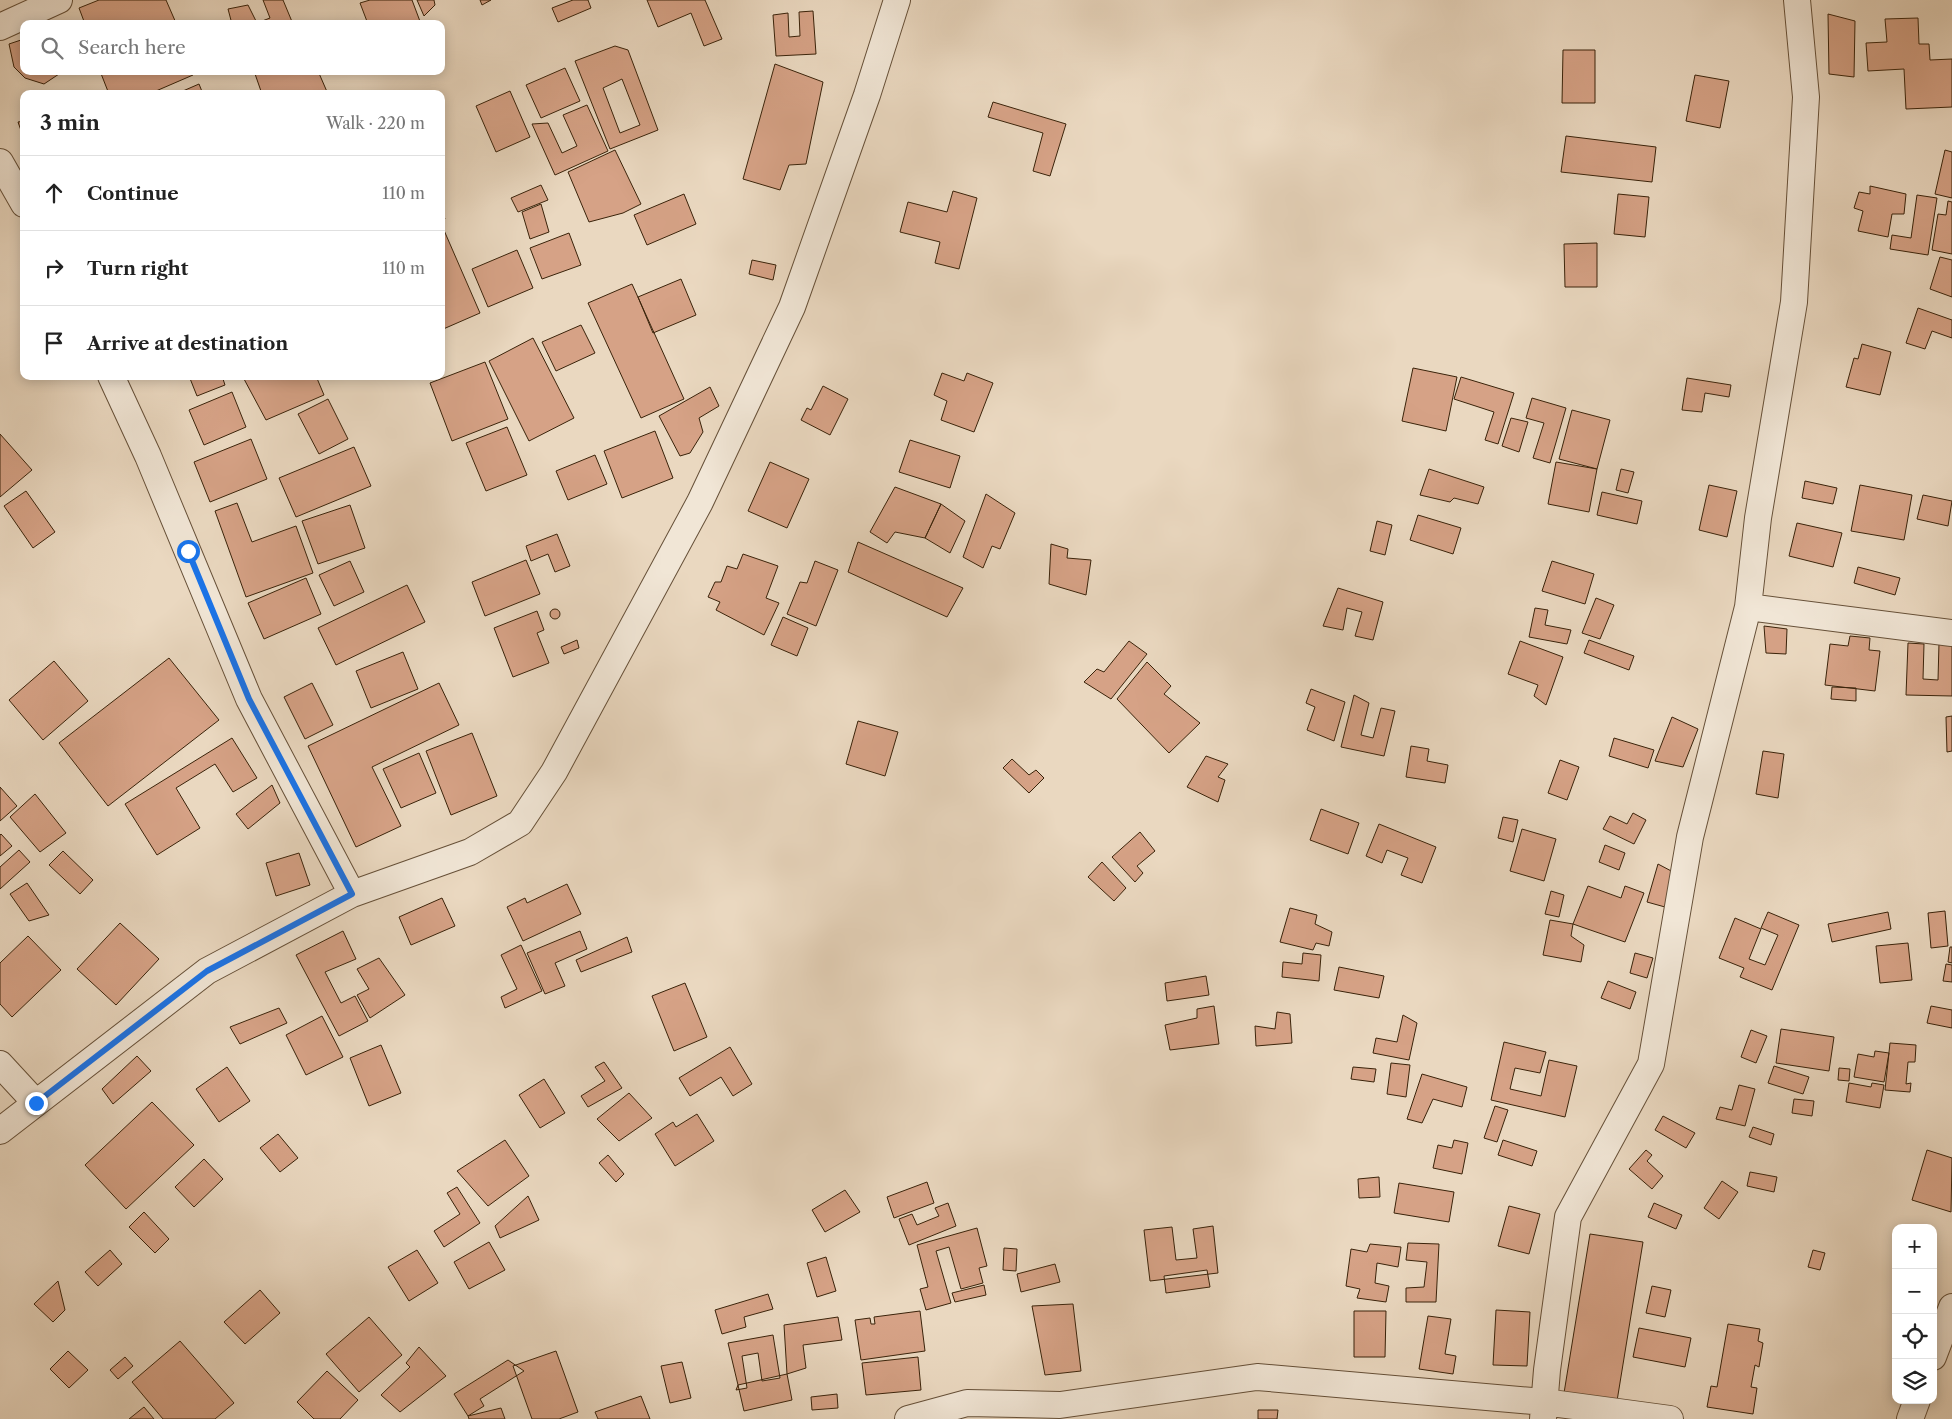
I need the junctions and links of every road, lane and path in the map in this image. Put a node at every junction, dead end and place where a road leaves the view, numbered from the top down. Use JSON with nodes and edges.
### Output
{"nodes":[{"id":1,"x":59,"y":0,"type":"edge"},
{"id":2,"x":897,"y":0,"type":"edge"},
{"id":3,"x":1797,"y":0,"type":"edge"},
{"id":4,"x":0,"y":27,"type":"edge"},
{"id":5,"x":0,"y":162,"type":"edge"},
{"id":6,"x":20,"y":197,"type":"edge"},
{"id":7,"x":113,"y":380,"type":"edge"},
{"id":8,"x":1748,"y":607,"type":"junction"},
{"id":9,"x":1952,"y":633,"type":"edge"},
{"id":10,"x":352,"y":894,"type":"junction"},
{"id":11,"x":0,"y":1064,"type":"edge"},
{"id":12,"x":36,"y":1103,"type":"junction"},
{"id":13,"x":0,"y":1131,"type":"edge"},
{"id":14,"x":1952,"y":1307,"type":"edge"},
{"id":15,"x":1937,"y":1346,"type":"edge"},
{"id":16,"x":1916,"y":1404,"type":"edge"},
{"id":17,"x":1544,"y":1410,"type":"edge"},
{"id":18,"x":908,"y":1419,"type":"edge"},
{"id":19,"x":1670,"y":1419,"type":"edge"},
{"id":20,"x":1910,"y":1419,"type":"edge"}],
"edges":[{"from":1,"to":4,"type":"street"},
{"from":2,"to":10,"type":"street"},
{"from":3,"to":8,"type":"street"},
{"from":5,"to":6,"type":"street"},
{"from":7,"to":10,"type":"street"},
{"from":8,"to":9,"type":"street"},
{"from":8,"to":17,"type":"street"},
{"from":10,"to":12,"type":"street"},
{"from":11,"to":12,"type":"street"},
{"from":12,"to":13,"type":"street"},
{"from":14,"to":15,"type":"street"},
{"from":16,"to":20,"type":"street"},
{"from":17,"to":18,"type":"street"},
{"from":17,"to":19,"type":"street"}]}
